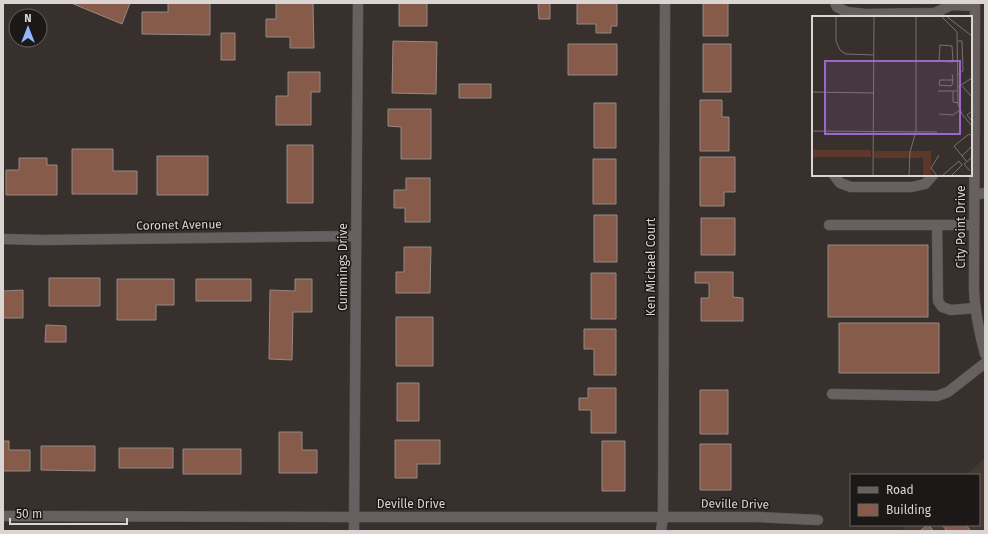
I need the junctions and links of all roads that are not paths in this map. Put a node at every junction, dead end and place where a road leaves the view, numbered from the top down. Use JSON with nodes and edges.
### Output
{"nodes":[{"id":1,"x":358,"y":3,"type":"edge"},
{"id":2,"x":666,"y":3,"type":"edge"},
{"id":3,"x":835,"y":3,"type":"edge"},
{"id":4,"x":975,"y":4,"type":"edge"},
{"id":5,"x":937,"y":11,"type":"edge"},
{"id":6,"x":980,"y":29,"type":"edge"},
{"id":7,"x":985,"y":89,"type":"edge"},
{"id":8,"x":975,"y":95,"type":"junction"},
{"id":9,"x":973,"y":136,"type":"edge"},
{"id":10,"x":835,"y":176,"type":"edge"},
{"id":11,"x":932,"y":176,"type":"edge"},
{"id":12,"x":985,"y":193,"type":"edge"},
{"id":13,"x":974,"y":194,"type":"junction"},
{"id":14,"x":829,"y":225,"type":"dead end"},
{"id":15,"x":937,"y":225,"type":"junction"},
{"id":16,"x":974,"y":225,"type":"junction"},
{"id":17,"x":356,"y":236,"type":"junction"},
{"id":18,"x":3,"y":239,"type":"edge"},
{"id":19,"x":975,"y":308,"type":"junction"},
{"id":20,"x":985,"y":354,"type":"edge"},
{"id":21,"x":985,"y":363,"type":"edge"},
{"id":22,"x":832,"y":394,"type":"dead end"},
{"id":23,"x":3,"y":516,"type":"edge"},
{"id":24,"x":354,"y":517,"type":"junction"},
{"id":25,"x":663,"y":517,"type":"junction"},
{"id":26,"x":818,"y":520,"type":"dead end"},
{"id":27,"x":354,"y":531,"type":"edge"},
{"id":28,"x":662,"y":531,"type":"edge"}],
"edges":[{"from":1,"to":17,"type":"street","name":"Cummings Drive"},
{"from":2,"to":25,"type":"street","name":"Ken Michael Court"},
{"from":3,"to":5,"type":"street"},
{"from":4,"to":5,"type":"street"},
{"from":4,"to":6,"type":"street","name":"City Point Drive"},
{"from":6,"to":8,"type":"street","name":"City Point Drive"},
{"from":7,"to":8,"type":"street"},
{"from":8,"to":9,"type":"street","name":"City Point Drive"},
{"from":9,"to":13,"type":"street","name":"City Point Drive"},
{"from":10,"to":11,"type":"street"},
{"from":12,"to":13,"type":"street"},
{"from":13,"to":16,"type":"street","name":"City Point Drive"},
{"from":14,"to":15,"type":"street"},
{"from":15,"to":16,"type":"street"},
{"from":15,"to":19,"type":"street"},
{"from":16,"to":19,"type":"street","name":"City Point Drive"},
{"from":17,"to":18,"type":"street","name":"Coronet Avenue"},
{"from":17,"to":24,"type":"street","name":"Cummings Drive"},
{"from":19,"to":20,"type":"street","name":"City Point Drive"},
{"from":21,"to":22,"type":"street"},
{"from":23,"to":24,"type":"street","name":"Deville Drive"},
{"from":24,"to":25,"type":"street","name":"Deville Drive"},
{"from":24,"to":27,"type":"street","name":"Cummings Drive"},
{"from":25,"to":26,"type":"street","name":"Deville Drive"},
{"from":25,"to":28,"type":"street","name":"Ken Michael Court"}]}
